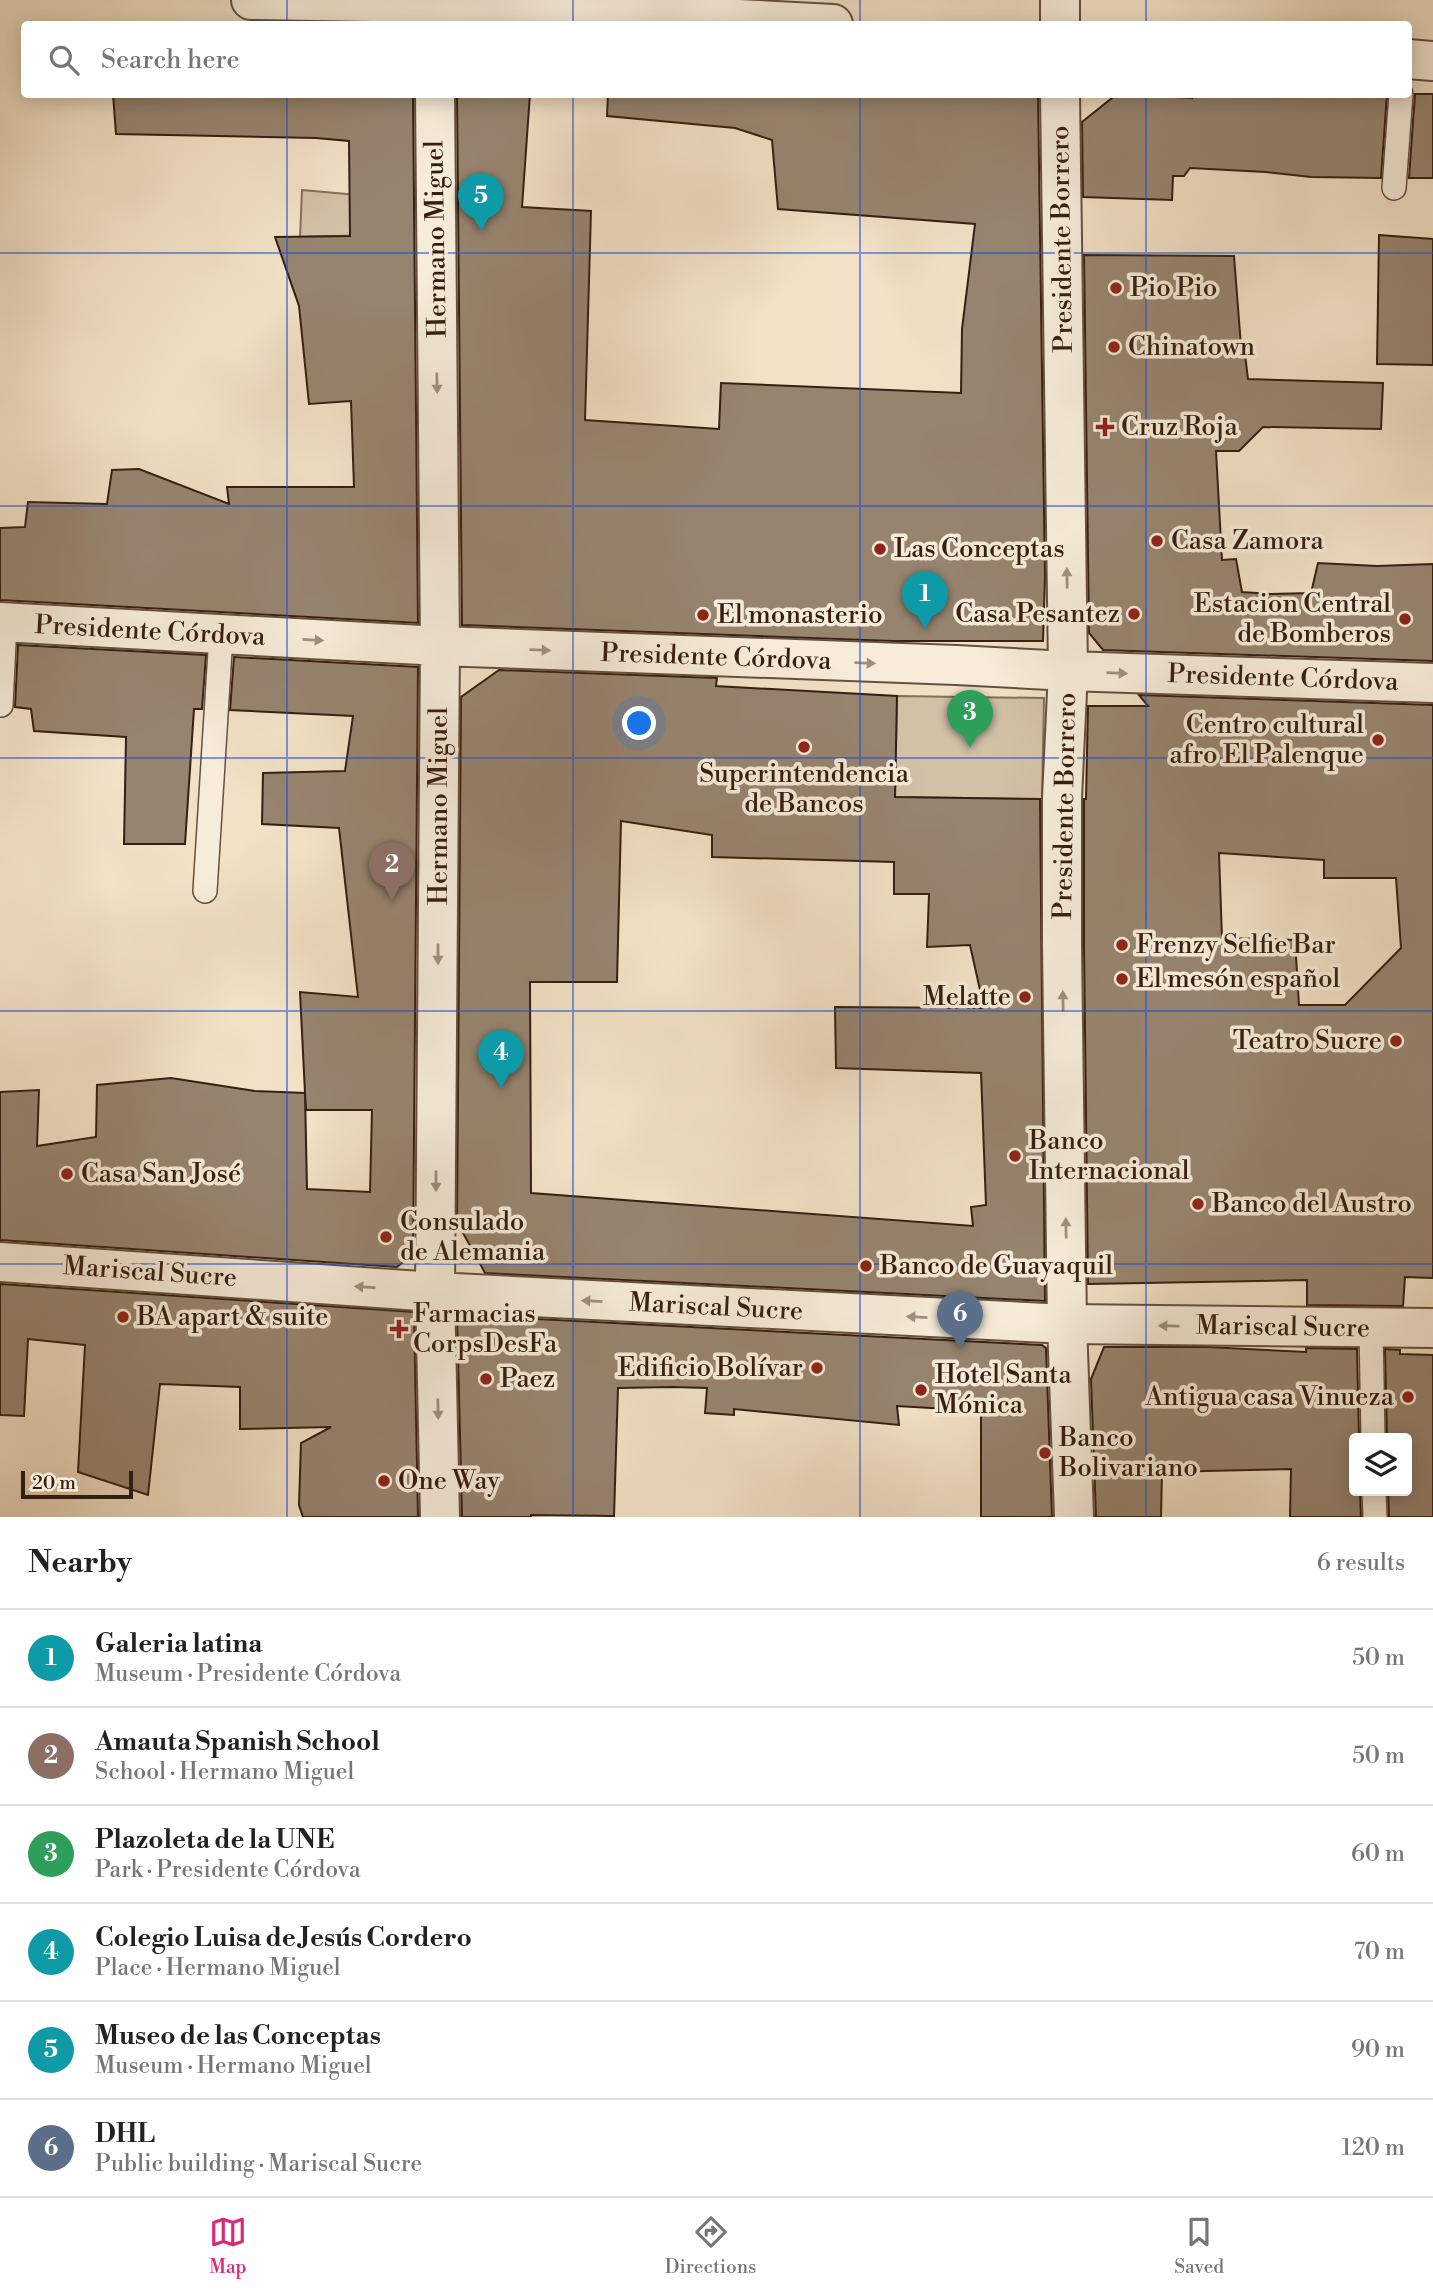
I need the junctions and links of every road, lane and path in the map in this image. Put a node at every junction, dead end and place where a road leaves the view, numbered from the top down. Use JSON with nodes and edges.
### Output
{"nodes":[{"id":1,"x":251,"y":0,"type":"edge"},
{"id":2,"x":1060,"y":0,"type":"edge"},
{"id":3,"x":434,"y":9,"type":"edge"},
{"id":4,"x":753,"y":21,"type":"edge"},
{"id":5,"x":1060,"y":21,"type":"edge"},
{"id":6,"x":1412,"y":60,"type":"edge"},
{"id":7,"x":1433,"y":61,"type":"edge"},
{"id":8,"x":435,"y":98,"type":"edge"},
{"id":9,"x":1060,"y":98,"type":"edge"},
{"id":10,"x":1401,"y":98,"type":"edge"},
{"id":11,"x":1394,"y":188,"type":"dead end"},
{"id":12,"x":3,"y":623,"type":"edge"},
{"id":13,"x":220,"y":635,"type":"junction"},
{"id":14,"x":440,"y":646,"type":"junction"},
{"id":15,"x":1068,"y":671,"type":"junction"},
{"id":16,"x":1433,"y":683,"type":"edge"},
{"id":17,"x":1,"y":705,"type":"edge"},
{"id":18,"x":205,"y":891,"type":"dead end"},
{"id":19,"x":0,"y":1262,"type":"edge"},
{"id":20,"x":435,"y":1292,"type":"junction"},
{"id":21,"x":1067,"y":1324,"type":"junction"},
{"id":22,"x":1371,"y":1328,"type":"junction"},
{"id":23,"x":1433,"y":1328,"type":"edge"},
{"id":24,"x":1373,"y":1433,"type":"edge"},
{"id":25,"x":1374,"y":1496,"type":"edge"},
{"id":26,"x":440,"y":1517,"type":"edge"},
{"id":27,"x":1074,"y":1517,"type":"edge"},
{"id":28,"x":1375,"y":1517,"type":"edge"}],
"edges":[{"from":1,"to":3,"type":"street"},
{"from":2,"to":5,"type":"street"},
{"from":3,"to":4,"type":"street"},
{"from":6,"to":7,"type":"street"},
{"from":8,"to":14,"type":"street","name":"Hermano Miguel","one_way":true},
{"from":15,"to":9,"type":"street","name":"Presidente Borrero","one_way":true},
{"from":10,"to":11,"type":"lane"},
{"from":12,"to":13,"type":"street","name":"Presidente Córdova"},
{"from":12,"to":17,"type":"lane"},
{"from":13,"to":14,"type":"street","name":"Presidente Córdova","one_way":true},
{"from":13,"to":18,"type":"lane"},
{"from":14,"to":15,"type":"street","name":"Presidente Córdova","one_way":true},
{"from":14,"to":20,"type":"street","name":"Hermano Miguel","one_way":true},
{"from":15,"to":16,"type":"street","name":"Presidente Córdova","one_way":true},
{"from":21,"to":15,"type":"street","name":"Presidente Borrero","one_way":true},
{"from":20,"to":19,"type":"street","name":"Mariscal Sucre","one_way":true},
{"from":21,"to":20,"type":"street","name":"Mariscal Sucre","one_way":true},
{"from":20,"to":26,"type":"street","name":"Hermano Miguel","one_way":true},
{"from":22,"to":21,"type":"street","name":"Mariscal Sucre","one_way":true},
{"from":21,"to":27,"type":"street","name":"Presidente Borrero"},
{"from":22,"to":23,"type":"street","name":"Mariscal Sucre"},
{"from":22,"to":24,"type":"lane"},
{"from":25,"to":28,"type":"lane"}]}
